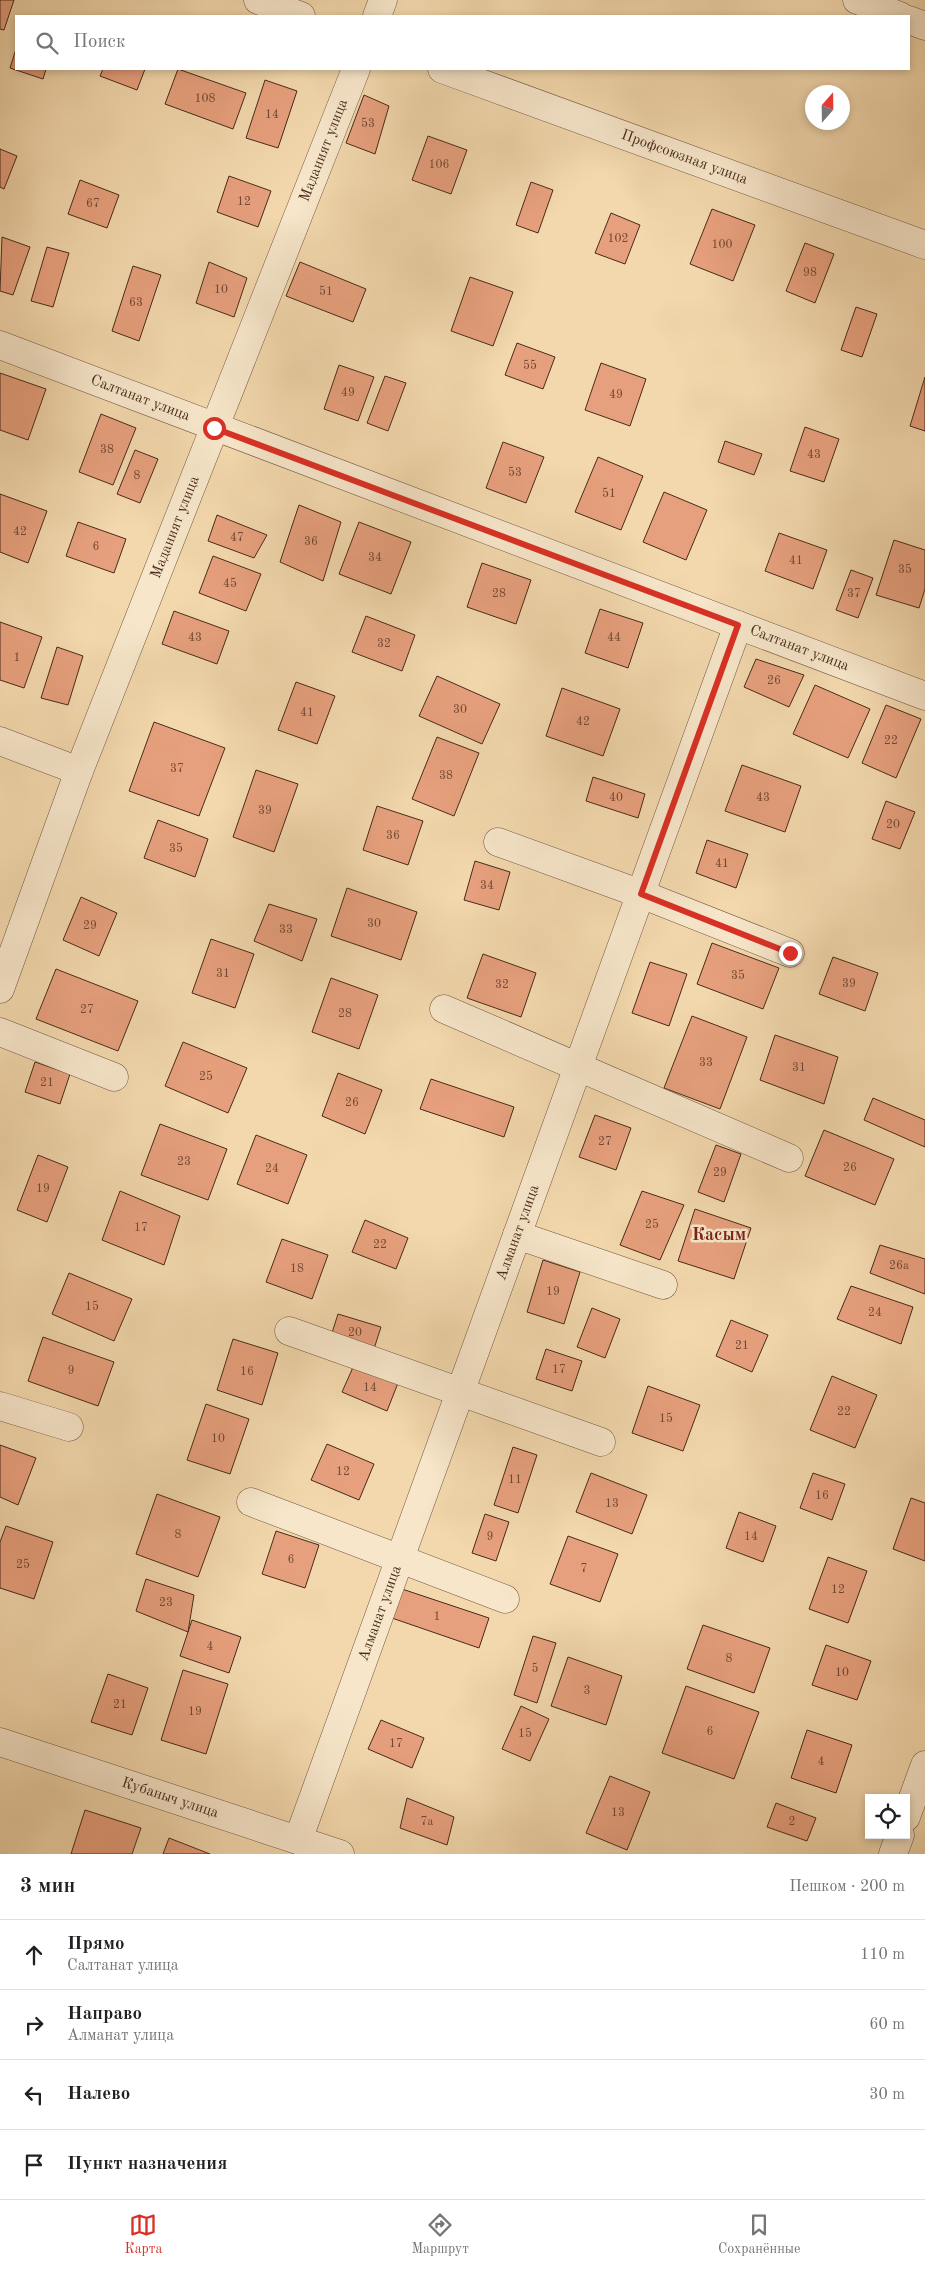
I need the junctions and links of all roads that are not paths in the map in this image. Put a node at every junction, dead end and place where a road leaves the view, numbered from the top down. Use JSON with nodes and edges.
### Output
{"nodes":[{"id":1,"x":258,"y":0,"type":"edge"},
{"id":2,"x":383,"y":0,"type":"edge"},
{"id":3,"x":856,"y":0,"type":"edge"},
{"id":4,"x":298,"y":15,"type":"edge"},
{"id":5,"x":377,"y":15,"type":"edge"},
{"id":6,"x":897,"y":15,"type":"edge"},
{"id":7,"x":910,"y":20,"type":"edge"},
{"id":8,"x":925,"y":26,"type":"edge"},
{"id":9,"x":356,"y":70,"type":"edge"},
{"id":10,"x":445,"y":70,"type":"edge"},
{"id":11,"x":925,"y":245,"type":"edge"},
{"id":12,"x":0,"y":345,"type":"edge"},
{"id":13,"x":214,"y":428,"type":"junction"},
{"id":14,"x":738,"y":625,"type":"junction"},
{"id":15,"x":925,"y":696,"type":"edge"},
{"id":16,"x":0,"y":741,"type":"edge"},
{"id":17,"x":79,"y":771,"type":"junction"},
{"id":18,"x":498,"y":842,"type":"dead end"},
{"id":19,"x":641,"y":894,"type":"junction"},
{"id":20,"x":790,"y":953,"type":"dead end"},
{"id":21,"x":0,"y":989,"type":"edge"},
{"id":22,"x":444,"y":1010,"type":"dead end"},
{"id":23,"x":0,"y":1032,"type":"edge"},
{"id":24,"x":578,"y":1066,"type":"junction"},
{"id":25,"x":114,"y":1077,"type":"dead end"},
{"id":26,"x":789,"y":1158,"type":"dead end"},
{"id":27,"x":517,"y":1235,"type":"junction"},
{"id":28,"x":663,"y":1285,"type":"dead end"},
{"id":29,"x":289,"y":1330,"type":"dead end"},
{"id":30,"x":460,"y":1393,"type":"junction"},
{"id":31,"x":0,"y":1406,"type":"edge"},
{"id":32,"x":69,"y":1427,"type":"dead end"},
{"id":33,"x":601,"y":1442,"type":"dead end"},
{"id":34,"x":251,"y":1502,"type":"dead end"},
{"id":35,"x":400,"y":1557,"type":"junction"},
{"id":36,"x":505,"y":1599,"type":"dead end"},
{"id":37,"x":0,"y":1742,"type":"edge"},
{"id":38,"x":925,"y":1766,"type":"edge"},
{"id":39,"x":910,"y":1806,"type":"edge"},
{"id":40,"x":899,"y":1839,"type":"edge"},
{"id":41,"x":298,"y":1840,"type":"junction"},
{"id":42,"x":340,"y":1854,"type":"edge"},
{"id":43,"x":893,"y":1854,"type":"edge"}],
"edges":[{"from":1,"to":4,"type":"street"},
{"from":2,"to":5,"type":"street"},
{"from":3,"to":6,"type":"street"},
{"from":7,"to":8,"type":"street"},
{"from":9,"to":13,"type":"street","name":"Маданият улица"},
{"from":10,"to":11,"type":"street","name":"Профсоюзная улица"},
{"from":12,"to":13,"type":"street","name":"Салтанат улица"},
{"from":13,"to":14,"type":"street","name":"Салтанат улица"},
{"from":13,"to":17,"type":"street","name":"Маданият улица"},
{"from":14,"to":15,"type":"street","name":"Салтанат улица"},
{"from":14,"to":19,"type":"street","name":"Алманат улица"},
{"from":16,"to":17,"type":"street"},
{"from":17,"to":21,"type":"street","name":"Маданият улица"},
{"from":18,"to":19,"type":"street"},
{"from":19,"to":20,"type":"street"},
{"from":19,"to":24,"type":"street","name":"Алманат улица"},
{"from":22,"to":24,"type":"street"},
{"from":23,"to":25,"type":"street"},
{"from":24,"to":26,"type":"street"},
{"from":24,"to":27,"type":"street","name":"Алманат улица"},
{"from":27,"to":28,"type":"street"},
{"from":27,"to":30,"type":"street","name":"Алманат улица"},
{"from":29,"to":30,"type":"street"},
{"from":30,"to":33,"type":"street"},
{"from":30,"to":35,"type":"street","name":"Алманат улица"},
{"from":31,"to":32,"type":"street"},
{"from":34,"to":35,"type":"street"},
{"from":35,"to":36,"type":"street"},
{"from":35,"to":41,"type":"street","name":"Алманат улица"},
{"from":37,"to":41,"type":"street","name":"Кубаныч улица"},
{"from":38,"to":39,"type":"street"},
{"from":40,"to":43,"type":"street"},
{"from":41,"to":42,"type":"street","name":"Кубаныч улица"}]}
